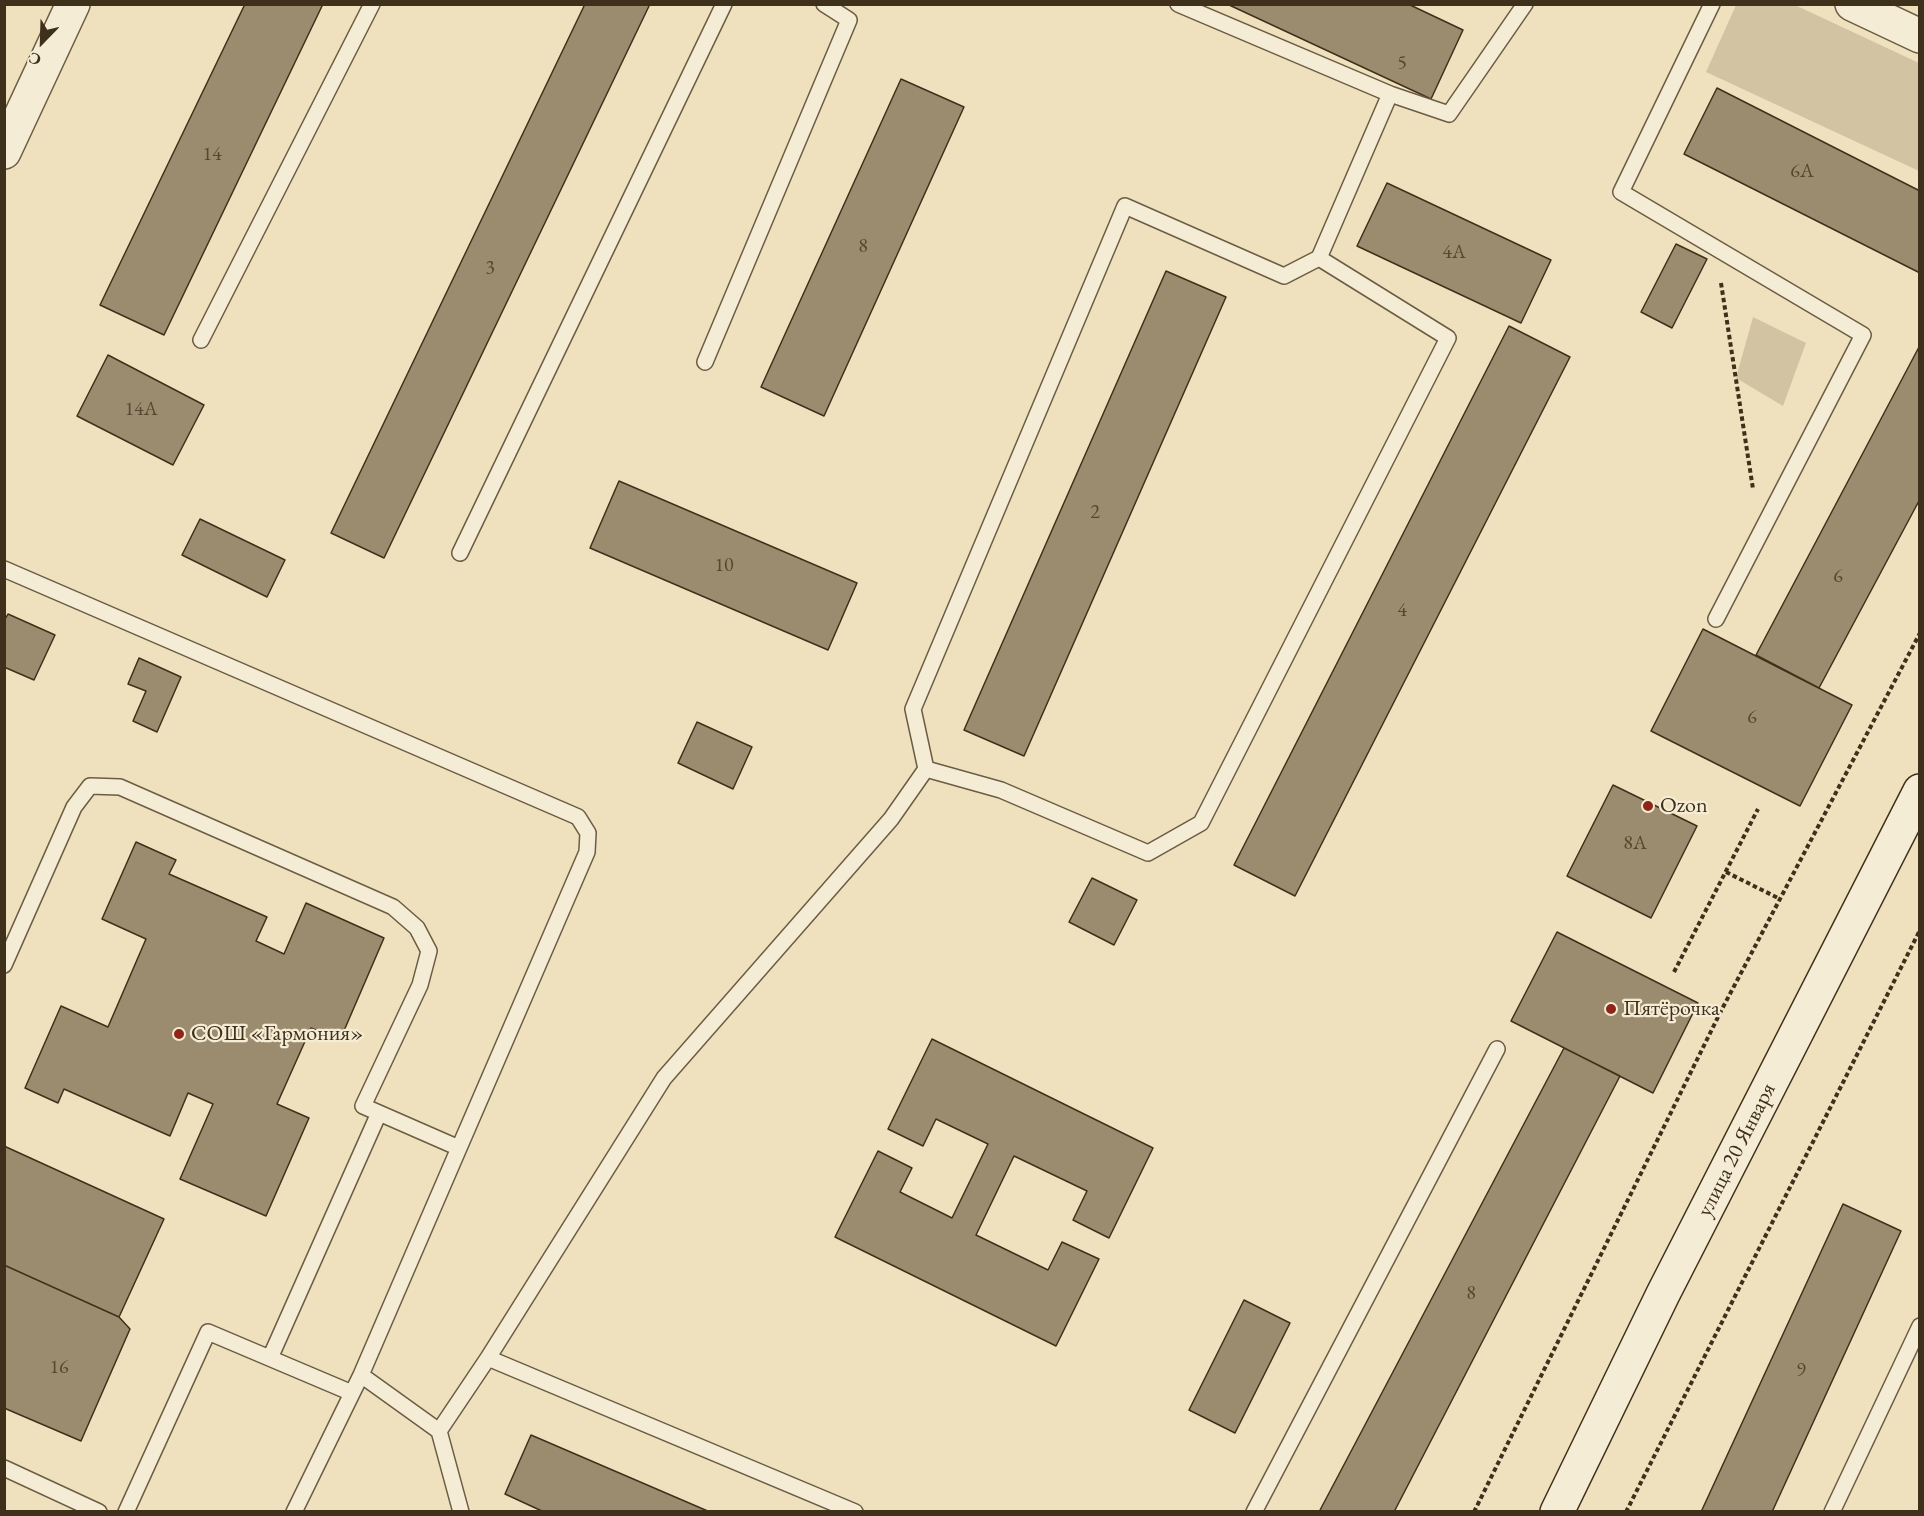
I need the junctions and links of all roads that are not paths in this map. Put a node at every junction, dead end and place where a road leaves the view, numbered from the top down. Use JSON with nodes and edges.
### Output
{"nodes":[{"id":1,"x":73,"y":4,"type":"edge"},
{"id":2,"x":372,"y":4,"type":"edge"},
{"id":3,"x":724,"y":4,"type":"edge"},
{"id":4,"x":824,"y":4,"type":"edge"},
{"id":5,"x":1178,"y":4,"type":"edge"},
{"id":6,"x":1525,"y":4,"type":"edge"},
{"id":7,"x":1712,"y":4,"type":"edge"},
{"id":8,"x":1852,"y":4,"type":"edge"},
{"id":9,"x":1920,"y":36,"type":"edge"},
{"id":10,"x":1390,"y":94,"type":"junction"},
{"id":11,"x":5,"y":151,"type":"edge"},
{"id":12,"x":1319,"y":258,"type":"junction"},
{"id":13,"x":201,"y":340,"type":"dead end"},
{"id":14,"x":705,"y":362,"type":"dead end"},
{"id":15,"x":460,"y":554,"type":"dead end"},
{"id":16,"x":4,"y":569,"type":"edge"},
{"id":17,"x":1716,"y":619,"type":"dead end"},
{"id":18,"x":926,"y":769,"type":"junction"},
{"id":19,"x":1920,"y":790,"type":"edge"},
{"id":20,"x":4,"y":965,"type":"edge"},
{"id":21,"x":1497,"y":1049,"type":"dead end"},
{"id":22,"x":379,"y":1113,"type":"junction"},
{"id":23,"x":459,"y":1148,"type":"junction"},
{"id":24,"x":1920,"y":1326,"type":"edge"},
{"id":25,"x":270,"y":1358,"type":"junction"},
{"id":26,"x":488,"y":1358,"type":"junction"},
{"id":27,"x":361,"y":1375,"type":"junction"},
{"id":28,"x":352,"y":1393,"type":"junction"},
{"id":29,"x":439,"y":1431,"type":"junction"},
{"id":30,"x":4,"y":1468,"type":"edge"},
{"id":31,"x":1561,"y":1510,"type":"edge"},
{"id":32,"x":99,"y":1512,"type":"edge"},
{"id":33,"x":126,"y":1512,"type":"edge"},
{"id":34,"x":294,"y":1512,"type":"edge"},
{"id":35,"x":461,"y":1512,"type":"edge"},
{"id":36,"x":855,"y":1512,"type":"edge"},
{"id":37,"x":1254,"y":1512,"type":"edge"},
{"id":38,"x":1832,"y":1512,"type":"edge"}],
"edges":[{"from":1,"to":11,"type":"main road"},
{"from":2,"to":13,"type":"lane"},
{"from":3,"to":15,"type":"lane"},
{"from":4,"to":14,"type":"lane"},
{"from":5,"to":10,"type":"lane"},
{"from":6,"to":10,"type":"lane"},
{"from":7,"to":17,"type":"lane"},
{"from":8,"to":9,"type":"main road"},
{"from":10,"to":12,"type":"lane"},
{"from":12,"to":18,"type":"lane"},
{"from":12,"to":18,"type":"lane"},
{"from":16,"to":23,"type":"lane"},
{"from":18,"to":26,"type":"lane"},
{"from":19,"to":31,"type":"main road","name":"улица 20 Января"},
{"from":20,"to":22,"type":"lane"},
{"from":21,"to":37,"type":"lane"},
{"from":22,"to":23,"type":"lane"},
{"from":22,"to":25,"type":"lane"},
{"from":23,"to":27,"type":"lane"},
{"from":24,"to":38,"type":"lane"},
{"from":25,"to":28,"type":"lane"},
{"from":25,"to":33,"type":"lane"},
{"from":26,"to":29,"type":"lane"},
{"from":26,"to":36,"type":"lane"},
{"from":27,"to":28,"type":"lane"},
{"from":27,"to":29,"type":"lane"},
{"from":28,"to":34,"type":"lane"},
{"from":29,"to":35,"type":"lane"},
{"from":30,"to":32,"type":"lane"}]}
